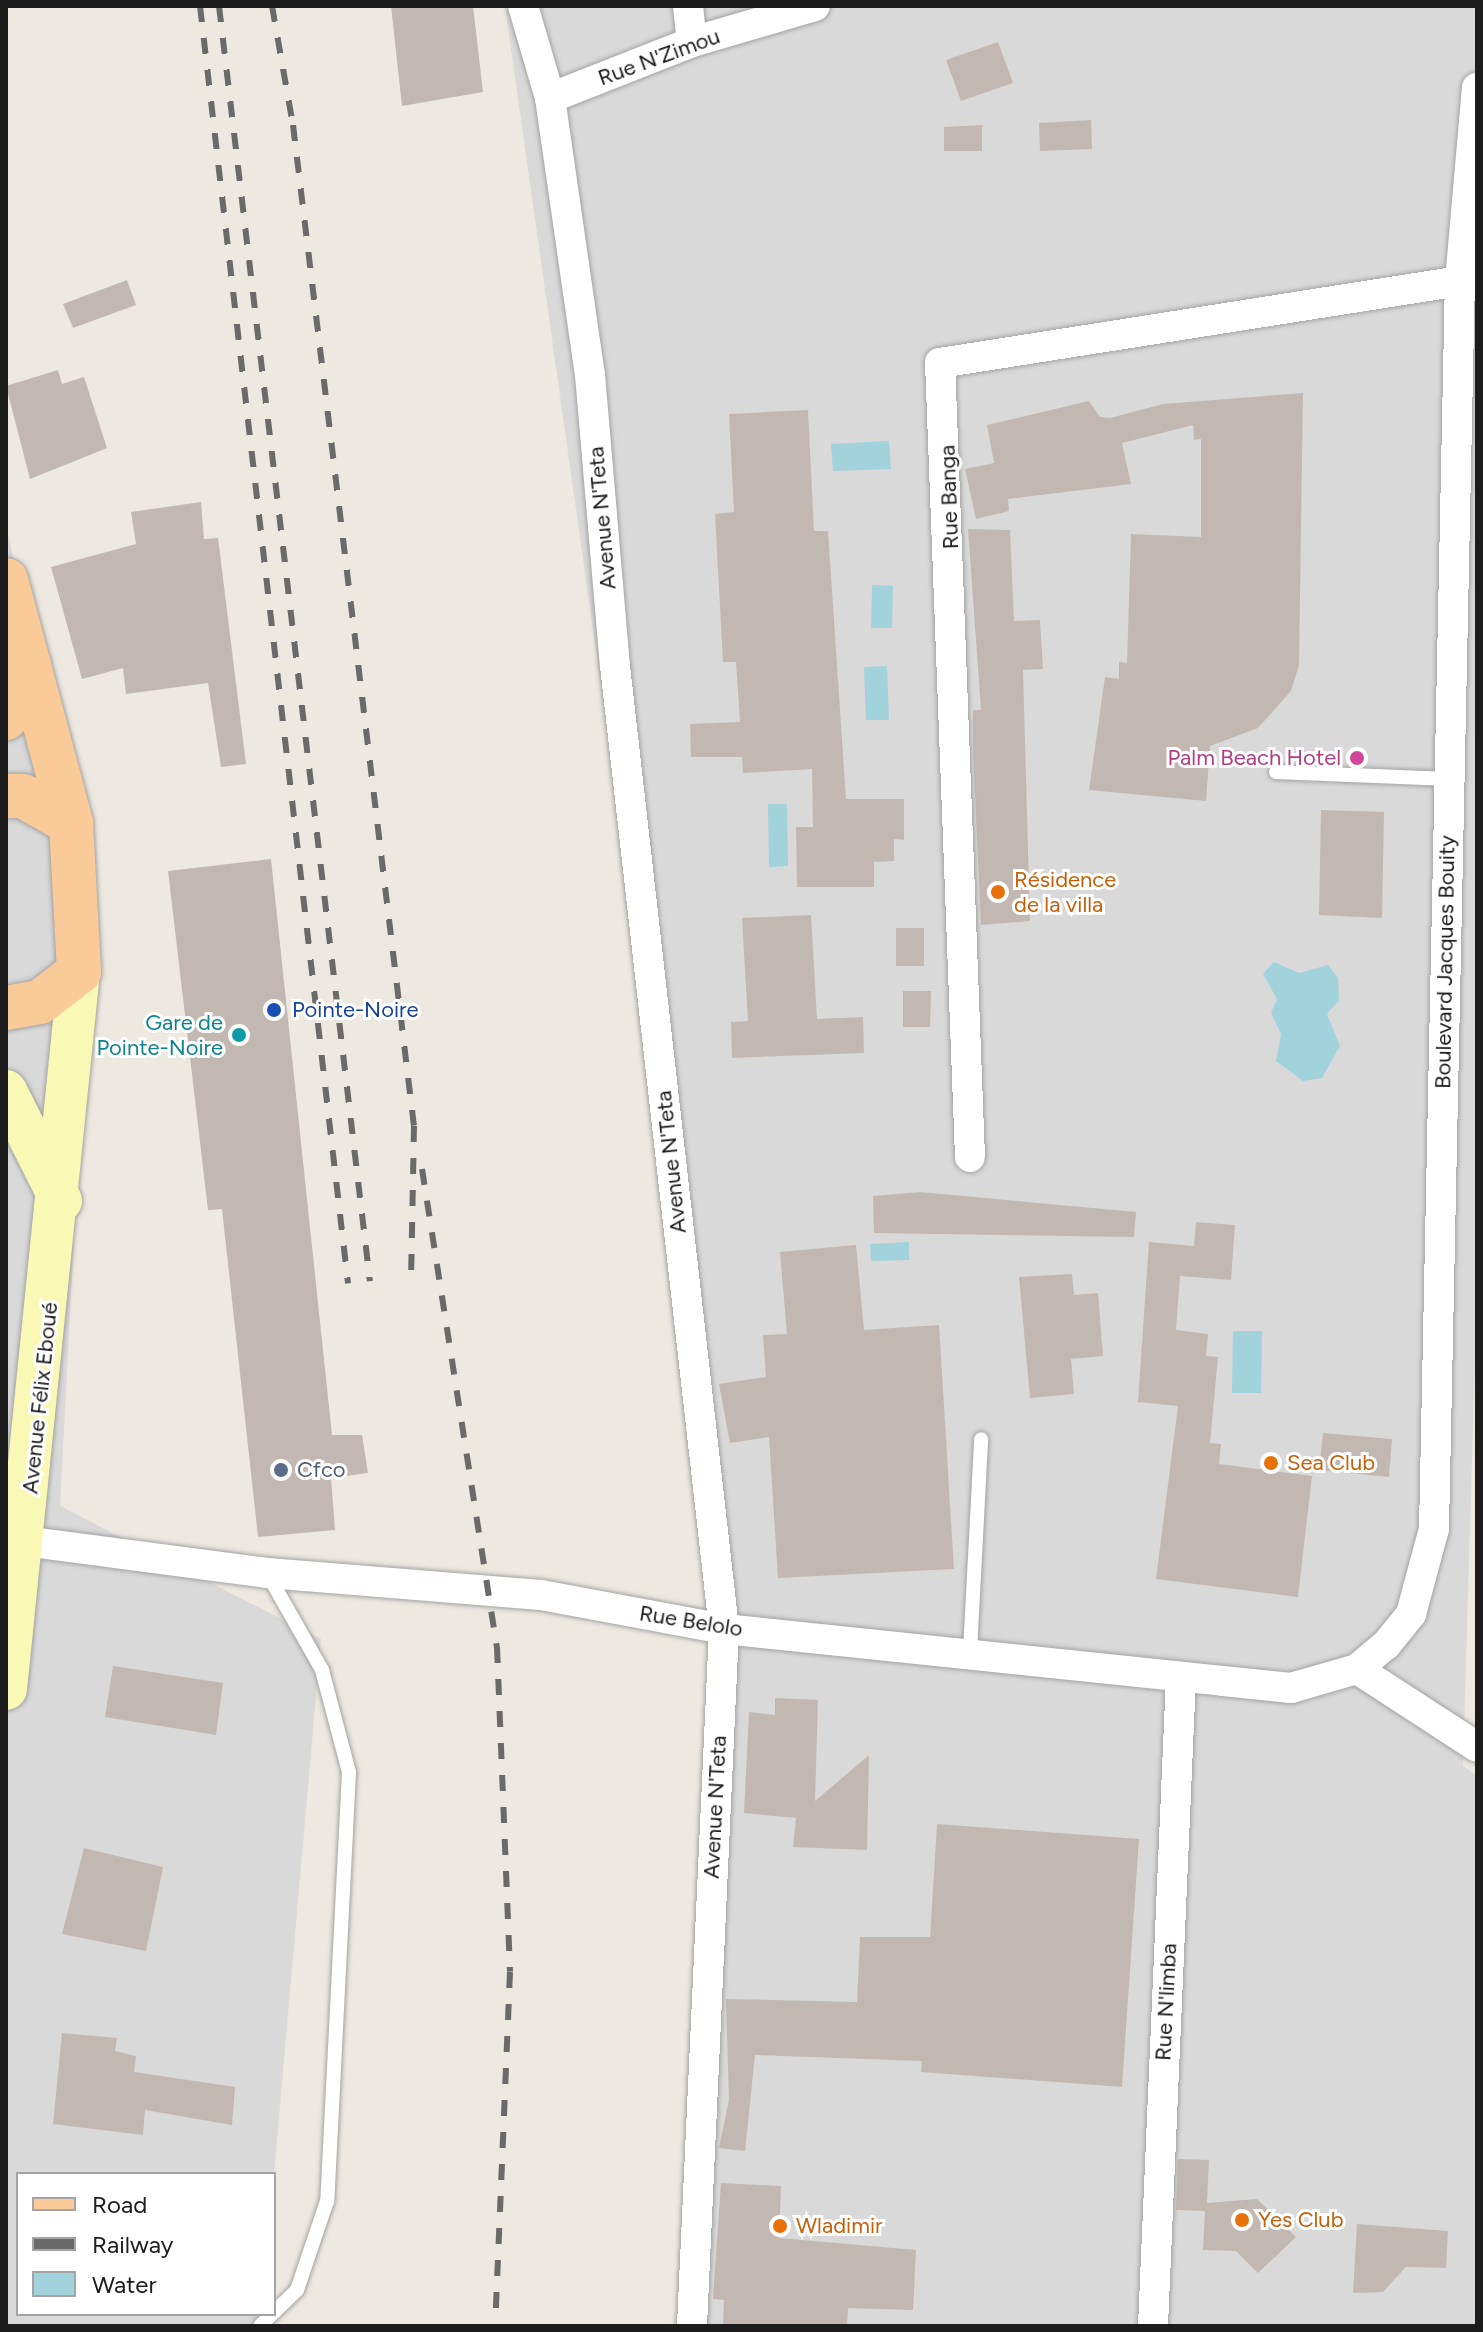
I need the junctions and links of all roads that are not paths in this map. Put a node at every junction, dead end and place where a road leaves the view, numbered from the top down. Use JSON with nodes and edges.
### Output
{"nodes":[{"id":1,"x":523,"y":6,"type":"edge"},
{"id":2,"x":688,"y":6,"type":"edge"},
{"id":3,"x":815,"y":6,"type":"edge"},
{"id":4,"x":692,"y":42,"type":"junction"},
{"id":5,"x":1477,"y":88,"type":"edge"},
{"id":6,"x":550,"y":98,"type":"junction"},
{"id":7,"x":1460,"y":281,"type":"junction"},
{"id":8,"x":6,"y":580,"type":"edge"},
{"id":9,"x":29,"y":665,"type":"junction"},
{"id":10,"x":6,"y":718,"type":"edge"},
{"id":11,"x":1276,"y":772,"type":"dead end"},
{"id":12,"x":1449,"y":779,"type":"junction"},
{"id":13,"x":6,"y":796,"type":"edge"},
{"id":14,"x":71,"y":823,"type":"junction"},
{"id":15,"x":79,"y":972,"type":"junction"},
{"id":16,"x":6,"y":1008,"type":"edge"},
{"id":17,"x":6,"y":1091,"type":"edge"},
{"id":18,"x":970,"y":1157,"type":"dead end"},
{"id":19,"x":61,"y":1203,"type":"junction"},
{"id":20,"x":21,"y":1436,"type":"edge"},
{"id":21,"x":981,"y":1439,"type":"dead end"},
{"id":22,"x":24,"y":1541,"type":"junction"},
{"id":23,"x":267,"y":1573,"type":"junction"},
{"id":24,"x":724,"y":1629,"type":"junction"},
{"id":25,"x":970,"y":1652,"type":"junction"},
{"id":26,"x":1357,"y":1669,"type":"junction"},
{"id":27,"x":1181,"y":1677,"type":"junction"},
{"id":28,"x":6,"y":1689,"type":"edge"},
{"id":29,"x":1477,"y":1747,"type":"edge"},
{"id":30,"x":276,"y":2310,"type":"edge"},
{"id":31,"x":692,"y":2326,"type":"edge"},
{"id":32,"x":1153,"y":2326,"type":"edge"}],
"edges":[{"from":1,"to":6,"type":"street","name":"Avenue N'Teta"},
{"from":2,"to":4,"type":"street"},
{"from":3,"to":4,"type":"street","name":"Rue N'Zimou"},
{"from":4,"to":6,"type":"street","name":"Rue N'Zimou"},
{"from":5,"to":7,"type":"street","name":"Boulevard Jacques Bouity"},
{"from":6,"to":24,"type":"street","name":"Avenue N'Teta"},
{"from":7,"to":12,"type":"street","name":"Boulevard Jacques Bouity"},
{"from":7,"to":18,"type":"street","name":"Rue Banga"},
{"from":8,"to":9,"type":"main road"},
{"from":9,"to":10,"type":"main road"},
{"from":9,"to":14,"type":"main road"},
{"from":11,"to":12,"type":"lane"},
{"from":12,"to":26,"type":"street","name":"Boulevard Jacques Bouity"},
{"from":13,"to":14,"type":"main road"},
{"from":14,"to":15,"type":"main road"},
{"from":15,"to":16,"type":"main road"},
{"from":15,"to":19,"type":"street","name":"Avenue Félix Eboué"},
{"from":17,"to":19,"type":"street"},
{"from":19,"to":20,"type":"street","name":"Avenue Félix Eboué"},
{"from":20,"to":22,"type":"street","name":"Avenue Félix Eboué"},
{"from":21,"to":25,"type":"lane"},
{"from":22,"to":23,"type":"street","name":"Rue Belolo"},
{"from":22,"to":28,"type":"street","name":"Avenue Félix Eboué"},
{"from":23,"to":24,"type":"street","name":"Rue Belolo"},
{"from":23,"to":30,"type":"lane"},
{"from":24,"to":25,"type":"street","name":"Rue Belolo"},
{"from":24,"to":31,"type":"street","name":"Avenue N'Teta"},
{"from":25,"to":27,"type":"street","name":"Rue Belolo"},
{"from":26,"to":27,"type":"street","name":"Rue Belolo"},
{"from":26,"to":29,"type":"street"},
{"from":27,"to":32,"type":"street","name":"Rue N'limba"}]}
